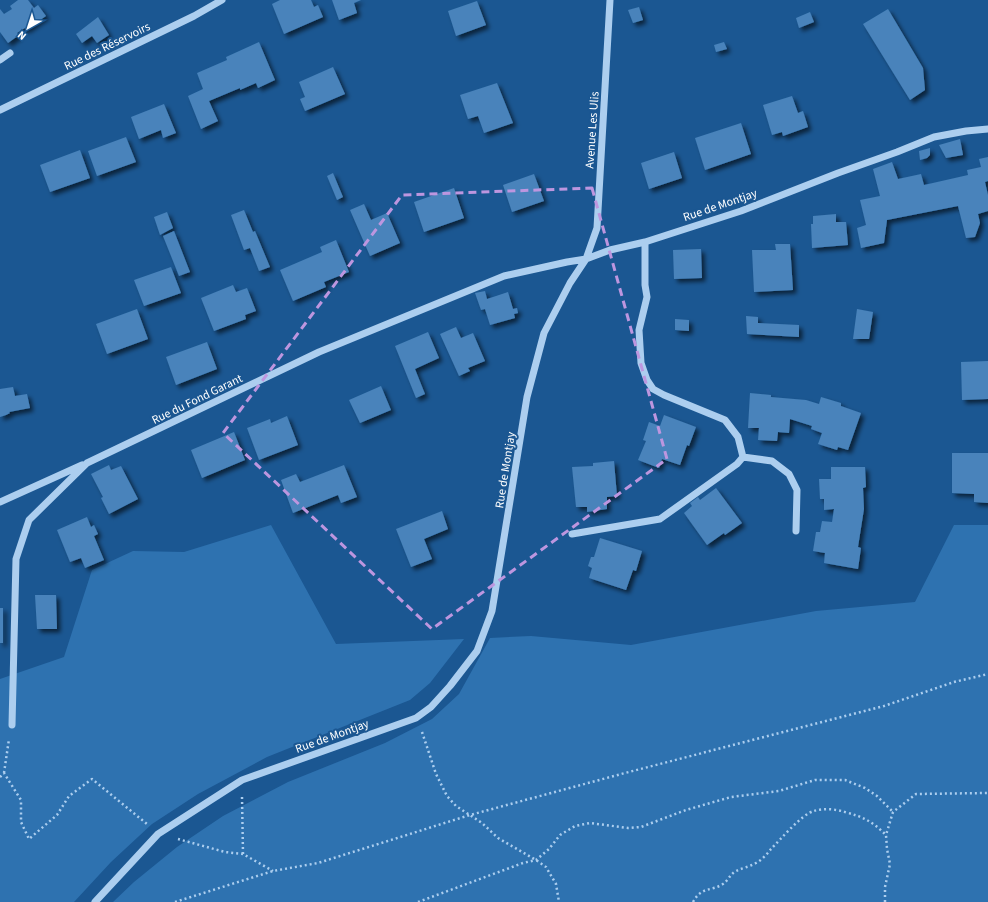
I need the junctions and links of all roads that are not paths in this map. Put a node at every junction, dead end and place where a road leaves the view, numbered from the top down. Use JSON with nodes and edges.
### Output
{"nodes":[{"id":1,"x":222,"y":0,"type":"edge"},
{"id":2,"x":610,"y":0,"type":"edge"},
{"id":3,"x":10,"y":53,"type":"dead end"},
{"id":4,"x":0,"y":60,"type":"edge"},
{"id":5,"x":0,"y":110,"type":"edge"},
{"id":6,"x":988,"y":129,"type":"edge"},
{"id":7,"x":645,"y":242,"type":"junction"},
{"id":8,"x":586,"y":259,"type":"junction"},
{"id":9,"x":743,"y":457,"type":"junction"},
{"id":10,"x":87,"y":463,"type":"junction"},
{"id":11,"x":0,"y":502,"type":"edge"},
{"id":12,"x":796,"y":531,"type":"dead end"},
{"id":13,"x":572,"y":534,"type":"dead end"},
{"id":14,"x":12,"y":725,"type":"road end"},
{"id":15,"x":95,"y":902,"type":"edge"}],
"edges":[{"from":1,"to":5,"type":"street","name":"Rue des Réservoirs"},
{"from":2,"to":8,"type":"street","name":"Avenue Les Ulis"},
{"from":3,"to":4,"type":"street"},
{"from":6,"to":7,"type":"street","name":"Rue de Montjay"},
{"from":7,"to":8,"type":"street","name":"Rue de Montjay"},
{"from":7,"to":9,"type":"street"},
{"from":8,"to":10,"type":"street","name":"Rue du Fond Garant"},
{"from":8,"to":15,"type":"street","name":"Rue de Montjay"},
{"from":9,"to":12,"type":"street"},
{"from":9,"to":13,"type":"street"},
{"from":10,"to":11,"type":"street"},
{"from":10,"to":14,"type":"street","name":"Rue du Fond Garant"}]}
